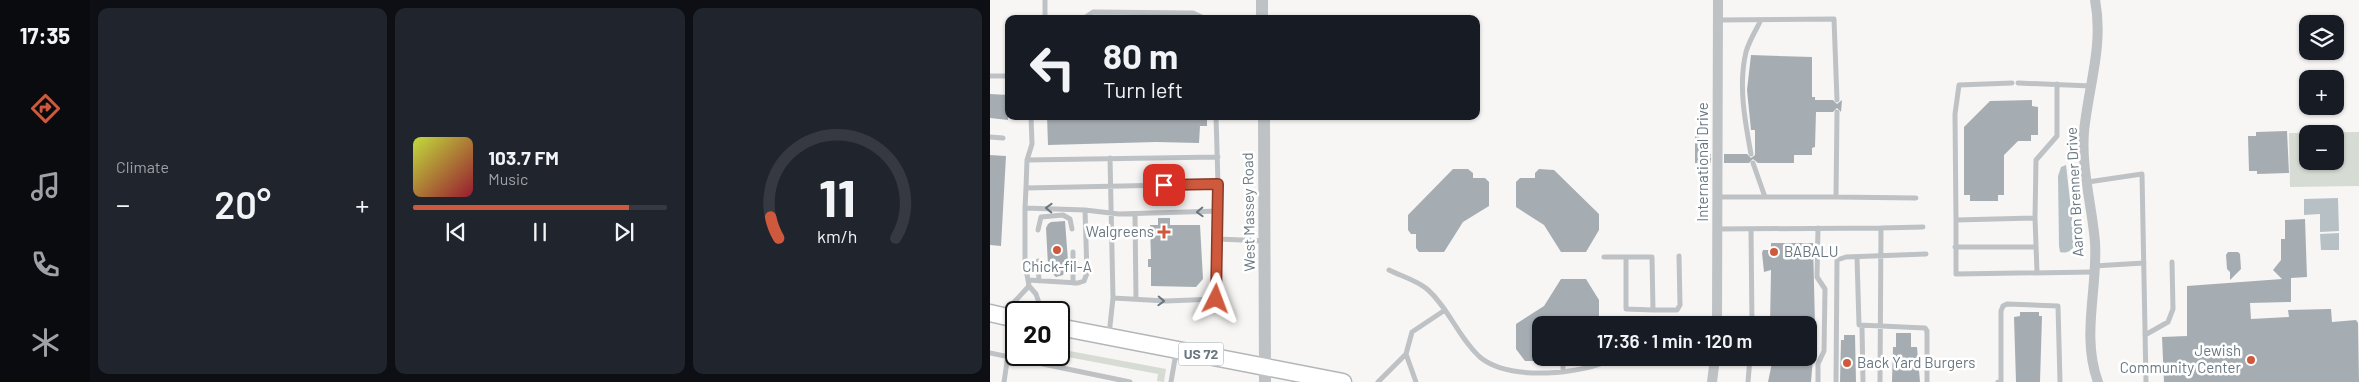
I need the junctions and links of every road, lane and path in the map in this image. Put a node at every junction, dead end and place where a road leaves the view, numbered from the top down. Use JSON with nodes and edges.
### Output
{"nodes":[{"id":1,"x":1045,"y":0,"type":"edge"},
{"id":2,"x":1262,"y":0,"type":"edge"},
{"id":3,"x":1718,"y":0,"type":"edge"},
{"id":4,"x":2094,"y":0,"type":"edge"},
{"id":5,"x":1044,"y":15,"type":"edge"},
{"id":6,"x":1089,"y":15,"type":"edge"},
{"id":7,"x":1197,"y":15,"type":"edge"},
{"id":8,"x":1262,"y":15,"type":"edge"},
{"id":9,"x":1718,"y":20,"type":"junction"},
{"id":10,"x":1762,"y":20,"type":"junction"},
{"id":11,"x":990,"y":76,"type":"edge"},
{"id":12,"x":1005,"y":76,"type":"edge"},
{"id":13,"x":2057,"y":84,"type":"junction"},
{"id":14,"x":2091,"y":86,"type":"junction"},
{"id":15,"x":1837,"y":100,"type":"dead end"},
{"id":16,"x":1837,"y":112,"type":"dead end"},
{"id":17,"x":1031,"y":120,"type":"edge"},
{"id":18,"x":1216,"y":120,"type":"edge"},
{"id":19,"x":1264,"y":120,"type":"edge"},
{"id":20,"x":990,"y":137,"type":"edge"},
{"id":21,"x":1004,"y":138,"type":"dead end"},
{"id":22,"x":1751,"y":154,"type":"dead end"},
{"id":23,"x":1218,"y":157,"type":"junction"},
{"id":24,"x":1110,"y":158,"type":"junction"},
{"id":25,"x":1027,"y":160,"type":"junction"},
{"id":26,"x":1753,"y":163,"type":"dead end"},
{"id":27,"x":2088,"y":182,"type":"junction"},
{"id":28,"x":1218,"y":184,"type":"junction"},
{"id":29,"x":1111,"y":186,"type":"junction"},
{"id":30,"x":1026,"y":188,"type":"junction"},
{"id":31,"x":1718,"y":197,"type":"junction"},
{"id":32,"x":1765,"y":197,"type":"junction"},
{"id":33,"x":1836,"y":197,"type":"junction"},
{"id":34,"x":1916,"y":198,"type":"dead end"},
{"id":35,"x":1026,"y":208,"type":"junction"},
{"id":36,"x":1084,"y":210,"type":"junction"},
{"id":37,"x":1218,"y":211,"type":"junction"},
{"id":38,"x":1111,"y":213,"type":"junction"},
{"id":39,"x":1135,"y":214,"type":"junction"},
{"id":40,"x":2035,"y":218,"type":"junction"},
{"id":41,"x":1956,"y":220,"type":"junction"},
{"id":42,"x":1923,"y":227,"type":"dead end"},
{"id":43,"x":1818,"y":228,"type":"junction"},
{"id":44,"x":1880,"y":228,"type":"junction"},
{"id":45,"x":1072,"y":229,"type":"dead end"},
{"id":46,"x":1717,"y":229,"type":"junction"},
{"id":47,"x":1751,"y":229,"type":"junction"},
{"id":48,"x":1038,"y":230,"type":"dead end"},
{"id":49,"x":1218,"y":239,"type":"junction"},
{"id":50,"x":1266,"y":241,"type":"junction"},
{"id":51,"x":1955,"y":247,"type":"junction"},
{"id":52,"x":2036,"y":247,"type":"junction"},
{"id":53,"x":1073,"y":252,"type":"dead end"},
{"id":54,"x":1926,"y":254,"type":"dead end"},
{"id":55,"x":1679,"y":256,"type":"dead end"},
{"id":56,"x":1604,"y":257,"type":"dead end"},
{"id":57,"x":1626,"y":257,"type":"junction"},
{"id":58,"x":1857,"y":257,"type":"junction"},
{"id":59,"x":1880,"y":257,"type":"junction"},
{"id":60,"x":1038,"y":261,"type":"dead end"},
{"id":61,"x":2172,"y":262,"type":"dead end"},
{"id":62,"x":2144,"y":263,"type":"junction"},
{"id":63,"x":2093,"y":269,"type":"junction"},
{"id":64,"x":1389,"y":270,"type":"dead end"},
{"id":65,"x":2037,"y":272,"type":"junction"},
{"id":66,"x":1039,"y":281,"type":"junction"},
{"id":67,"x":1028,"y":283,"type":"junction"},
{"id":68,"x":1073,"y":283,"type":"junction"},
{"id":69,"x":1113,"y":298,"type":"junction"},
{"id":70,"x":1136,"y":299,"type":"junction"},
{"id":71,"x":1015,"y":301,"type":"edge"},
{"id":72,"x":1038,"y":301,"type":"edge"},
{"id":73,"x":1445,"y":310,"type":"junction"},
{"id":74,"x":1653,"y":310,"type":"junction"},
{"id":75,"x":1717,"y":316,"type":"edge"},
{"id":76,"x":1752,"y":316,"type":"edge"},
{"id":77,"x":1862,"y":327,"type":"junction"},
{"id":78,"x":1880,"y":327,"type":"junction"},
{"id":79,"x":1070,"y":329,"type":"edge"},
{"id":80,"x":2145,"y":335,"type":"junction"},
{"id":81,"x":1108,"y":336,"type":"junction"},
{"id":82,"x":1177,"y":349,"type":"junction"},
{"id":83,"x":990,"y":353,"type":"edge"},
{"id":84,"x":1406,"y":354,"type":"junction"},
{"id":85,"x":1005,"y":357,"type":"edge"},
{"id":86,"x":1007,"y":366,"type":"edge"},
{"id":87,"x":1049,"y":366,"type":"edge"},
{"id":88,"x":1563,"y":366,"type":"edge"},
{"id":89,"x":1593,"y":366,"type":"edge"},
{"id":90,"x":1714,"y":366,"type":"edge"},
{"id":91,"x":1749,"y":366,"type":"edge"},
{"id":92,"x":1563,"y":372,"type":"junction"},
{"id":93,"x":1265,"y":375,"type":"edge"},
{"id":94,"x":1004,"y":382,"type":"edge"},
{"id":95,"x":1130,"y":382,"type":"edge"},
{"id":96,"x":1171,"y":382,"type":"edge"},
{"id":97,"x":1343,"y":382,"type":"edge"},
{"id":98,"x":1378,"y":382,"type":"edge"},
{"id":99,"x":1416,"y":382,"type":"edge"},
{"id":100,"x":1712,"y":382,"type":"edge"},
{"id":101,"x":1748,"y":382,"type":"edge"},
{"id":102,"x":1818,"y":382,"type":"edge"},
{"id":103,"x":1836,"y":382,"type":"edge"},
{"id":104,"x":1863,"y":382,"type":"edge"},
{"id":105,"x":1880,"y":382,"type":"edge"},
{"id":106,"x":1927,"y":382,"type":"edge"},
{"id":107,"x":1998,"y":382,"type":"edge"},
{"id":108,"x":2060,"y":382,"type":"edge"},
{"id":109,"x":2098,"y":382,"type":"edge"},
{"id":110,"x":2146,"y":382,"type":"edge"}],
"edges":[{"from":1,"to":5,"type":"lane"},
{"from":2,"to":8,"type":"street"},
{"from":3,"to":9,"type":"street","name":"International Drive"},
{"from":4,"to":14,"type":"street","name":"Aaron Brenner Drive"},
{"from":6,"to":7,"type":"lane"},
{"from":9,"to":10,"type":"lane"},
{"from":9,"to":31,"type":"street","name":"International Drive"},
{"from":10,"to":15,"type":"lane"},
{"from":10,"to":22,"type":"lane"},
{"from":11,"to":12,"type":"lane"},
{"from":13,"to":14,"type":"lane"},
{"from":13,"to":40,"type":"lane"},
{"from":13,"to":41,"type":"lane"},
{"from":14,"to":27,"type":"street","name":"Aaron Brenner Drive"},
{"from":16,"to":33,"type":"lane"},
{"from":17,"to":25,"type":"lane"},
{"from":18,"to":23,"type":"lane"},
{"from":19,"to":50,"type":"street","name":"West Massey Road"},
{"from":20,"to":21,"type":"lane"},
{"from":23,"to":24,"type":"lane"},
{"from":23,"to":28,"type":"lane"},
{"from":24,"to":25,"type":"lane"},
{"from":24,"to":29,"type":"lane"},
{"from":25,"to":30,"type":"lane"},
{"from":26,"to":32,"type":"lane"},
{"from":27,"to":62,"type":"lane"},
{"from":27,"to":63,"type":"street","name":"Aaron Brenner Drive"},
{"from":28,"to":29,"type":"lane"},
{"from":28,"to":37,"type":"lane"},
{"from":29,"to":30,"type":"lane"},
{"from":29,"to":38,"type":"lane"},
{"from":30,"to":35,"type":"lane"},
{"from":31,"to":32,"type":"lane"},
{"from":31,"to":46,"type":"street","name":"International Drive"},
{"from":32,"to":33,"type":"lane"},
{"from":33,"to":34,"type":"lane"},
{"from":36,"to":35,"type":"lane","one_way":true},
{"from":35,"to":67,"type":"lane"},
{"from":36,"to":38,"type":"lane"},
{"from":36,"to":68,"type":"lane"},
{"from":37,"to":39,"type":"lane","one_way":true},
{"from":37,"to":49,"type":"lane"},
{"from":38,"to":39,"type":"lane"},
{"from":38,"to":69,"type":"lane"},
{"from":39,"to":70,"type":"lane"},
{"from":40,"to":41,"type":"lane"},
{"from":40,"to":52,"type":"lane"},
{"from":41,"to":51,"type":"lane"},
{"from":42,"to":44,"type":"lane"},
{"from":43,"to":44,"type":"lane"},
{"from":43,"to":47,"type":"lane"},
{"from":43,"to":102,"type":"lane"},
{"from":44,"to":59,"type":"lane"},
{"from":45,"to":48,"type":"lane"},
{"from":46,"to":47,"type":"lane"},
{"from":46,"to":75,"type":"street","name":"International Drive"},
{"from":47,"to":76,"type":"lane"},
{"from":49,"to":50,"type":"lane"},
{"from":70,"to":49,"type":"lane","one_way":true},
{"from":50,"to":93,"type":"street","name":"West Massey Road"},
{"from":51,"to":52,"type":"lane"},
{"from":51,"to":65,"type":"lane"},
{"from":52,"to":65,"type":"lane"},
{"from":53,"to":68,"type":"lane"},
{"from":54,"to":59,"type":"lane"},
{"from":55,"to":74,"type":"lane"},
{"from":56,"to":57,"type":"lane"},
{"from":57,"to":74,"type":"lane"},
{"from":57,"to":74,"type":"lane"},
{"from":58,"to":59,"type":"lane"},
{"from":58,"to":77,"type":"lane"},
{"from":58,"to":103,"type":"lane"},
{"from":59,"to":78,"type":"lane"},
{"from":60,"to":66,"type":"lane"},
{"from":61,"to":80,"type":"lane"},
{"from":62,"to":63,"type":"lane"},
{"from":62,"to":80,"type":"lane"},
{"from":63,"to":65,"type":"lane"},
{"from":63,"to":109,"type":"street","name":"Aaron Brenner Drive"},
{"from":64,"to":73,"type":"lane"},
{"from":66,"to":67,"type":"lane"},
{"from":66,"to":68,"type":"lane"},
{"from":67,"to":71,"type":"lane"},
{"from":67,"to":72,"type":"lane"},
{"from":69,"to":70,"type":"lane"},
{"from":69,"to":81,"type":"lane"},
{"from":73,"to":84,"type":"lane"},
{"from":73,"to":92,"type":"lane"},
{"from":77,"to":78,"type":"lane"},
{"from":77,"to":104,"type":"lane"},
{"from":78,"to":105,"type":"lane"},
{"from":78,"to":106,"type":"lane"},
{"from":79,"to":81,"type":"main road","number":"US 72"},
{"from":80,"to":110,"type":"lane"},
{"from":81,"to":82,"type":"main road","number":"US 72"},
{"from":82,"to":93,"type":"main road","number":"US 72"},
{"from":82,"to":96,"type":"lane"},
{"from":83,"to":85,"type":"lane"},
{"from":84,"to":98,"type":"lane"},
{"from":84,"to":99,"type":"lane"},
{"from":86,"to":94,"type":"lane"},
{"from":87,"to":95,"type":"lane"},
{"from":88,"to":92,"type":"lane"},
{"from":89,"to":92,"type":"lane"},
{"from":90,"to":100,"type":"street"},
{"from":91,"to":101,"type":"lane"},
{"from":93,"to":97,"type":"main road","number":"US 72"},
{"from":107,"to":108,"type":"lane"}]}
